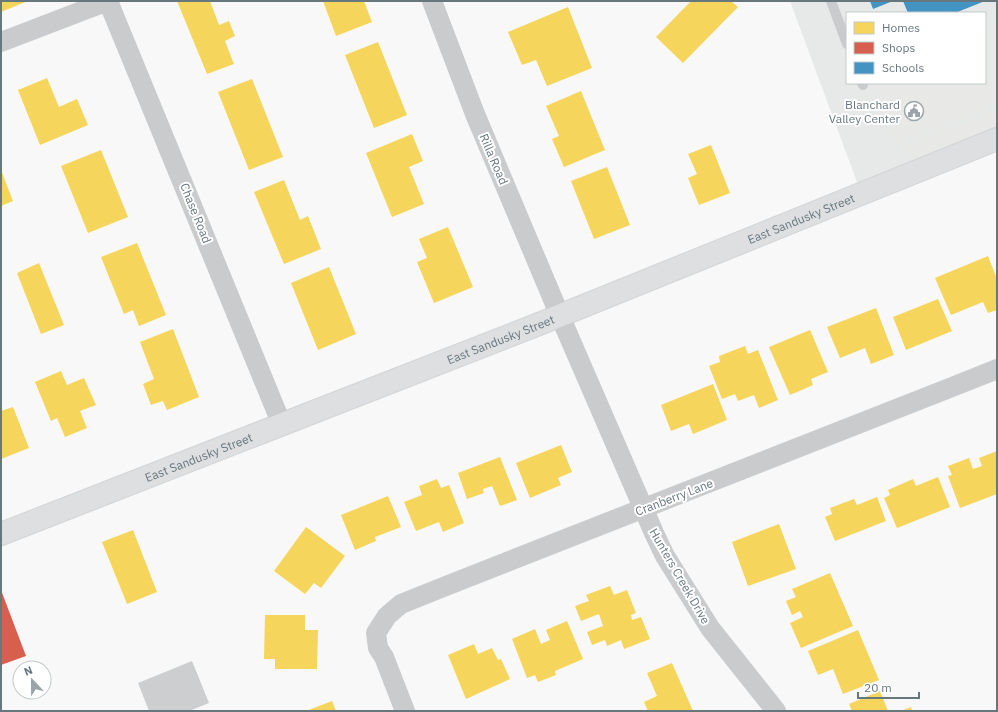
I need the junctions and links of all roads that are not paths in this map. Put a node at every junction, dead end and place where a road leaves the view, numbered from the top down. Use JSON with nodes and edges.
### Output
{"nodes":[{"id":1,"x":108,"y":1,"type":"edge"},
{"id":2,"x":831,"y":1,"type":"edge"},
{"id":3,"x":435,"y":2,"type":"edge"},
{"id":4,"x":846,"y":41,"type":"edge"},
{"id":5,"x":1,"y":42,"type":"edge"},
{"id":6,"x":997,"y":138,"type":"edge"},
{"id":7,"x":560,"y":316,"type":"junction"},
{"id":8,"x":997,"y":369,"type":"edge"},
{"id":9,"x":282,"y":425,"type":"junction"},
{"id":10,"x":643,"y":509,"type":"junction"},
{"id":11,"x":1,"y":534,"type":"edge"},
{"id":12,"x":405,"y":711,"type":"edge"},
{"id":13,"x":776,"y":711,"type":"edge"}],
"edges":[{"from":1,"to":5,"type":"street"},
{"from":1,"to":9,"type":"street","name":"Chase Road"},
{"from":2,"to":4,"type":"lane"},
{"from":3,"to":7,"type":"street","name":"Rilla Road"},
{"from":6,"to":7,"type":"main road","name":"East Sandusky Street"},
{"from":7,"to":9,"type":"main road","name":"East Sandusky Street"},
{"from":7,"to":10,"type":"street","name":"Hunters Creek Drive"},
{"from":8,"to":10,"type":"street","name":"Cranberry Lane"},
{"from":9,"to":11,"type":"main road","name":"East Sandusky Street"},
{"from":10,"to":12,"type":"street","name":"Cranberry Lane"},
{"from":10,"to":13,"type":"street","name":"Hunters Creek Drive"}]}
